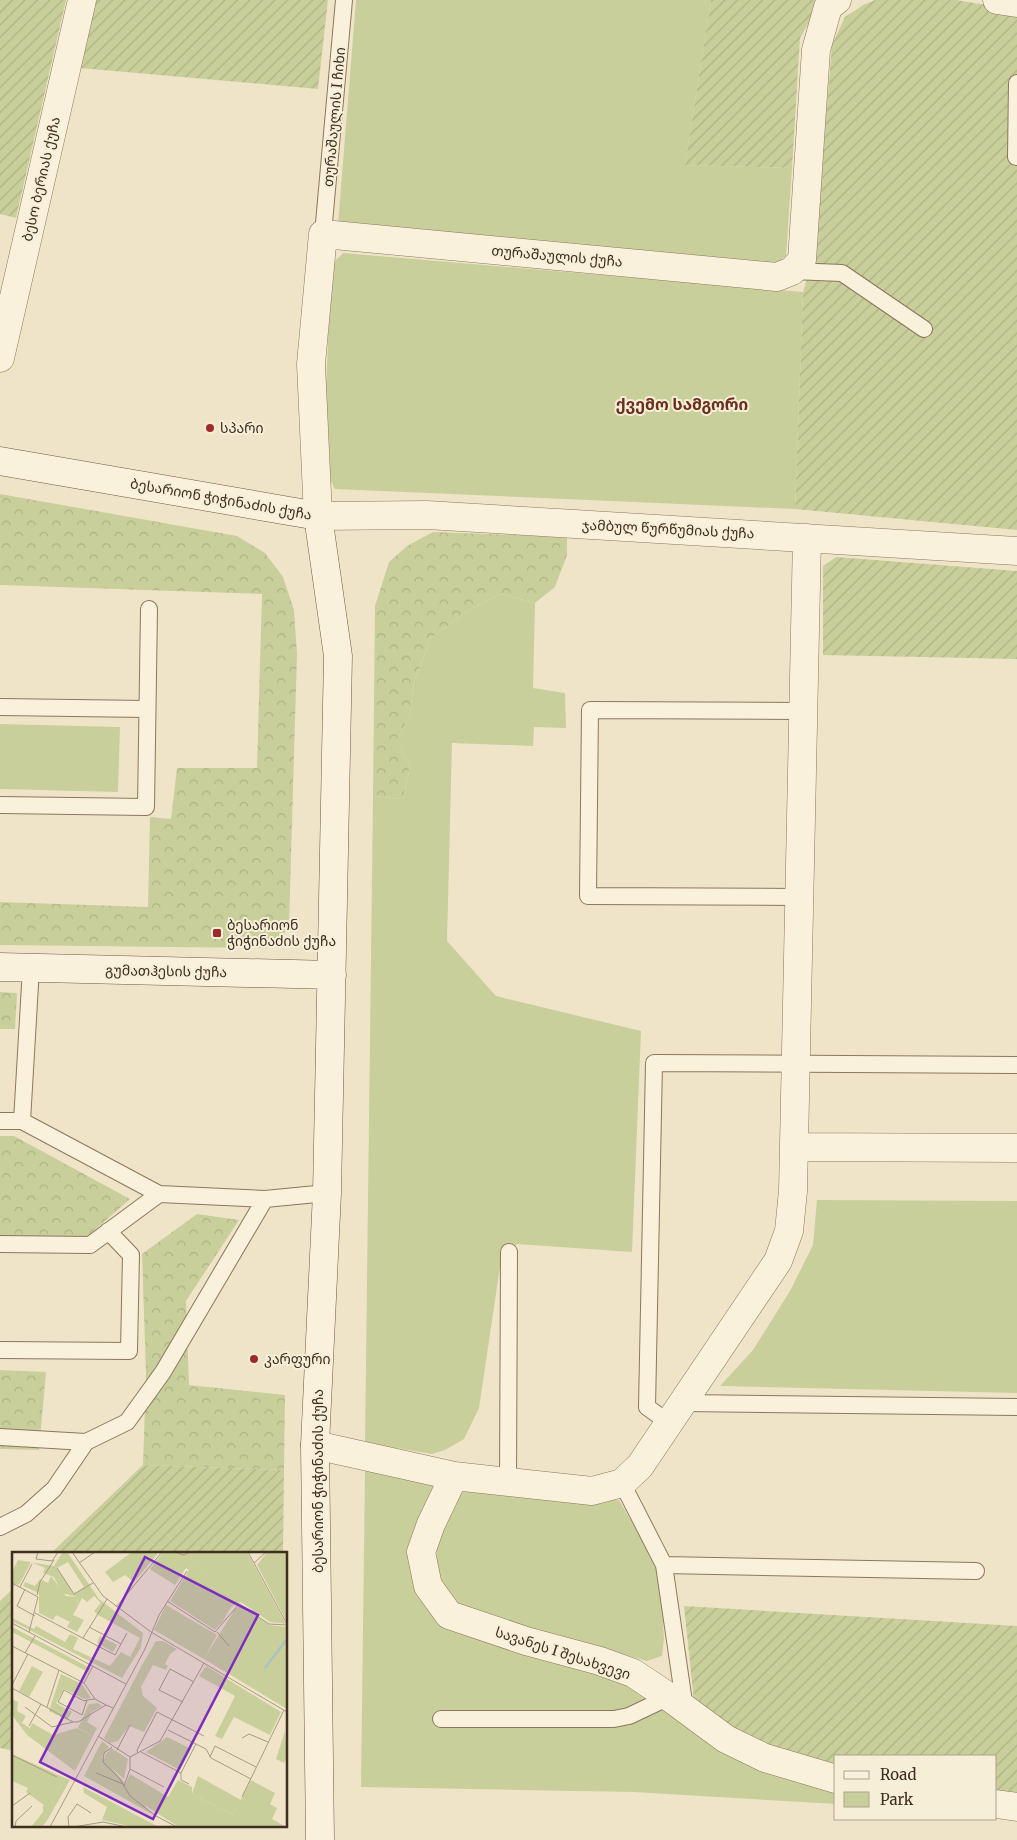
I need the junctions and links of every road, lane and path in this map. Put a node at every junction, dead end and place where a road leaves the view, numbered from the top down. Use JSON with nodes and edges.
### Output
{"nodes":[{"id":1,"x":82,"y":0,"type":"edge"},
{"id":2,"x":344,"y":0,"type":"edge"},
{"id":3,"x":837,"y":0,"type":"edge"},
{"id":4,"x":996,"y":0,"type":"edge"},
{"id":5,"x":1017,"y":3,"type":"edge"},
{"id":6,"x":1017,"y":83,"type":"edge"},
{"id":7,"x":1016,"y":157,"type":"dead end"},
{"id":8,"x":323,"y":234,"type":"junction"},
{"id":9,"x":792,"y":271,"type":"junction"},
{"id":10,"x":924,"y":329,"type":"dead end"},
{"id":11,"x":0,"y":358,"type":"edge"},
{"id":12,"x":0,"y":461,"type":"edge"},
{"id":13,"x":318,"y":516,"type":"junction"},
{"id":14,"x":807,"y":538,"type":"junction"},
{"id":15,"x":1017,"y":551,"type":"edge"},
{"id":16,"x":149,"y":609,"type":"dead end"},
{"id":17,"x":0,"y":707,"type":"edge"},
{"id":18,"x":147,"y":709,"type":"junction"},
{"id":19,"x":804,"y":711,"type":"junction"},
{"id":20,"x":0,"y":805,"type":"edge"},
{"id":21,"x":799,"y":897,"type":"junction"},
{"id":22,"x":0,"y":967,"type":"edge"},
{"id":23,"x":32,"y":968,"type":"junction"},
{"id":24,"x":332,"y":974,"type":"junction"},
{"id":25,"x":796,"y":1064,"type":"junction"},
{"id":26,"x":1017,"y":1065,"type":"edge"},
{"id":27,"x":0,"y":1121,"type":"edge"},
{"id":28,"x":22,"y":1121,"type":"junction"},
{"id":29,"x":794,"y":1147,"type":"junction"},
{"id":30,"x":1017,"y":1148,"type":"edge"},
{"id":31,"x":327,"y":1193,"type":"junction"},
{"id":32,"x":159,"y":1194,"type":"junction"},
{"id":33,"x":265,"y":1199,"type":"junction"},
{"id":34,"x":108,"y":1231,"type":"junction"},
{"id":35,"x":0,"y":1244,"type":"edge"},
{"id":36,"x":509,"y":1252,"type":"dead end"},
{"id":37,"x":0,"y":1350,"type":"edge"},
{"id":38,"x":1017,"y":1406,"type":"edge"},
{"id":39,"x":676,"y":1413,"type":"junction"},
{"id":40,"x":0,"y":1436,"type":"edge"},
{"id":41,"x":86,"y":1442,"type":"junction"},
{"id":42,"x":316,"y":1445,"type":"junction"},
{"id":43,"x":454,"y":1476,"type":"junction"},
{"id":44,"x":508,"y":1482,"type":"junction"},
{"id":45,"x":622,"y":1483,"type":"junction"},
{"id":46,"x":0,"y":1527,"type":"edge"},
{"id":47,"x":664,"y":1565,"type":"junction"},
{"id":48,"x":976,"y":1571,"type":"dead end"},
{"id":49,"x":677,"y":1703,"type":"junction"},
{"id":50,"x":441,"y":1719,"type":"dead end"},
{"id":51,"x":834,"y":1778,"type":"edge"},
{"id":52,"x":997,"y":1804,"type":"edge"},
{"id":53,"x":1017,"y":1807,"type":"edge"},
{"id":54,"x":320,"y":1840,"type":"edge"}],
"edges":[{"from":1,"to":11,"type":"street","name":"ბესო ბერიას ქუჩა"},
{"from":2,"to":8,"type":"lane","name":"თურაშაულის I ჩიხი"},
{"from":3,"to":9,"type":"street"},
{"from":4,"to":5,"type":"street"},
{"from":6,"to":7,"type":"lane"},
{"from":8,"to":9,"type":"street","name":"თურაშაულის ქუჩა"},
{"from":8,"to":13,"type":"street"},
{"from":9,"to":10,"type":"lane"},
{"from":12,"to":13,"type":"street","name":"ბესარიონ ჭიჭინაძის ქუჩა"},
{"from":13,"to":14,"type":"street","name":"ჯამბულ წურწუმიას ქუჩა"},
{"from":13,"to":24,"type":"street","name":"ბესარიონ ჭიჭინაძის ქუჩა"},
{"from":14,"to":15,"type":"street","name":"ჯამბულ წურწუმიას ქუჩა"},
{"from":14,"to":19,"type":"street"},
{"from":16,"to":18,"type":"lane"},
{"from":17,"to":18,"type":"lane"},
{"from":18,"to":20,"type":"lane"},
{"from":19,"to":21,"type":"street"},
{"from":19,"to":21,"type":"lane"},
{"from":21,"to":25,"type":"street"},
{"from":22,"to":23,"type":"street","name":"გუმათჰესის ქუჩა"},
{"from":23,"to":24,"type":"street","name":"გუმათჰესის ქუჩა"},
{"from":23,"to":28,"type":"lane"},
{"from":24,"to":31,"type":"street","name":"ბესარიონ ჭიჭინაძის ქუჩა"},
{"from":25,"to":26,"type":"lane"},
{"from":25,"to":29,"type":"street"},
{"from":25,"to":39,"type":"lane"},
{"from":27,"to":28,"type":"lane"},
{"from":28,"to":32,"type":"lane"},
{"from":29,"to":30,"type":"street"},
{"from":29,"to":39,"type":"street"},
{"from":31,"to":33,"type":"lane"},
{"from":31,"to":42,"type":"street","name":"ბესარიონ ჭიჭინაძის ქუჩა"},
{"from":32,"to":33,"type":"lane"},
{"from":32,"to":34,"type":"lane"},
{"from":33,"to":41,"type":"lane"},
{"from":34,"to":35,"type":"lane"},
{"from":34,"to":37,"type":"lane"},
{"from":36,"to":44,"type":"lane"},
{"from":38,"to":39,"type":"lane"},
{"from":39,"to":45,"type":"street"},
{"from":40,"to":41,"type":"lane"},
{"from":41,"to":46,"type":"lane"},
{"from":42,"to":43,"type":"street"},
{"from":42,"to":54,"type":"street","name":"ბესარიონ ჭიჭინაძის ქუჩა"},
{"from":43,"to":44,"type":"street"},
{"from":43,"to":49,"type":"street","name":"სავანეს I შესახვევი"},
{"from":44,"to":45,"type":"street"},
{"from":45,"to":47,"type":"lane"},
{"from":47,"to":48,"type":"lane"},
{"from":47,"to":49,"type":"lane"},
{"from":49,"to":50,"type":"lane"},
{"from":49,"to":51,"type":"street","name":"სავანეს I შესახვევი"},
{"from":52,"to":53,"type":"street"}]}
